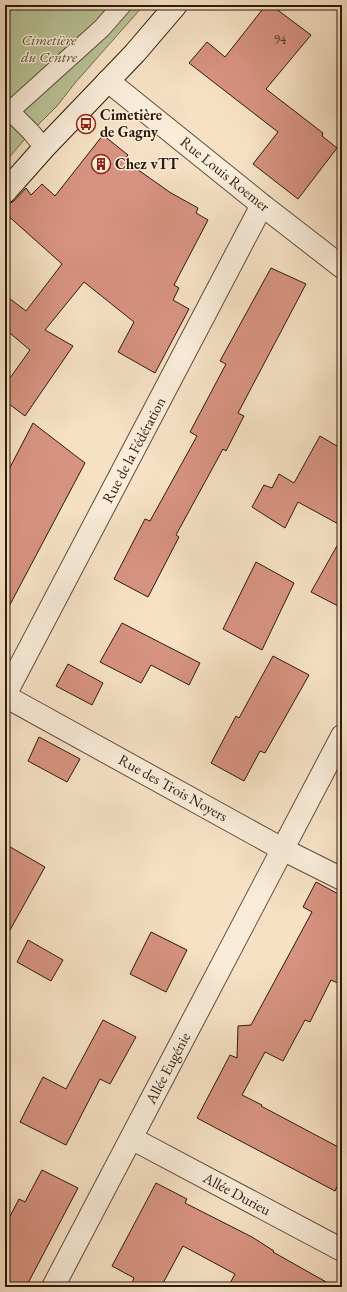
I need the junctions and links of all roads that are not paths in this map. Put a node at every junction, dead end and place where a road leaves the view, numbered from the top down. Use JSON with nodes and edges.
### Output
{"nodes":[{"id":1,"x":122,"y":5,"type":"edge"},
{"id":2,"x":176,"y":5,"type":"edge"},
{"id":3,"x":108,"y":81,"type":"junction"},
{"id":4,"x":7,"y":108,"type":"edge"},
{"id":5,"x":44,"y":148,"type":"junction"},
{"id":6,"x":5,"y":192,"type":"edge"},
{"id":7,"x":262,"y":205,"type":"junction"},
{"id":8,"x":342,"y":266,"type":"edge"},
{"id":9,"x":5,"y":695,"type":"edge"},
{"id":10,"x":342,"y":736,"type":"edge"},
{"id":11,"x":282,"y":849,"type":"junction"},
{"id":12,"x":342,"y":880,"type":"edge"},
{"id":13,"x":131,"y":1138,"type":"junction"},
{"id":14,"x":342,"y":1250,"type":"edge"},
{"id":15,"x":53,"y":1287,"type":"edge"}],
"edges":[{"from":1,"to":4,"type":"lane"},
{"from":2,"to":3,"type":"street"},
{"from":3,"to":5,"type":"street"},
{"from":3,"to":7,"type":"street","name":"Rue Louis Roemer"},
{"from":4,"to":5,"type":"lane"},
{"from":5,"to":6,"type":"street"},
{"from":7,"to":8,"type":"street","name":"Rue Louis Roemer"},
{"from":7,"to":9,"type":"street","name":"Rue de la Fédération"},
{"from":9,"to":11,"type":"street","name":"Rue des Trois Noyers"},
{"from":10,"to":11,"type":"street","name":"Allée Eugénie"},
{"from":11,"to":12,"type":"street","name":"Rue des Trois Noyers"},
{"from":11,"to":13,"type":"street","name":"Allée Eugénie"},
{"from":13,"to":14,"type":"street","name":"Allée Durieu"},
{"from":13,"to":15,"type":"street","name":"Allée Eugénie"}]}
